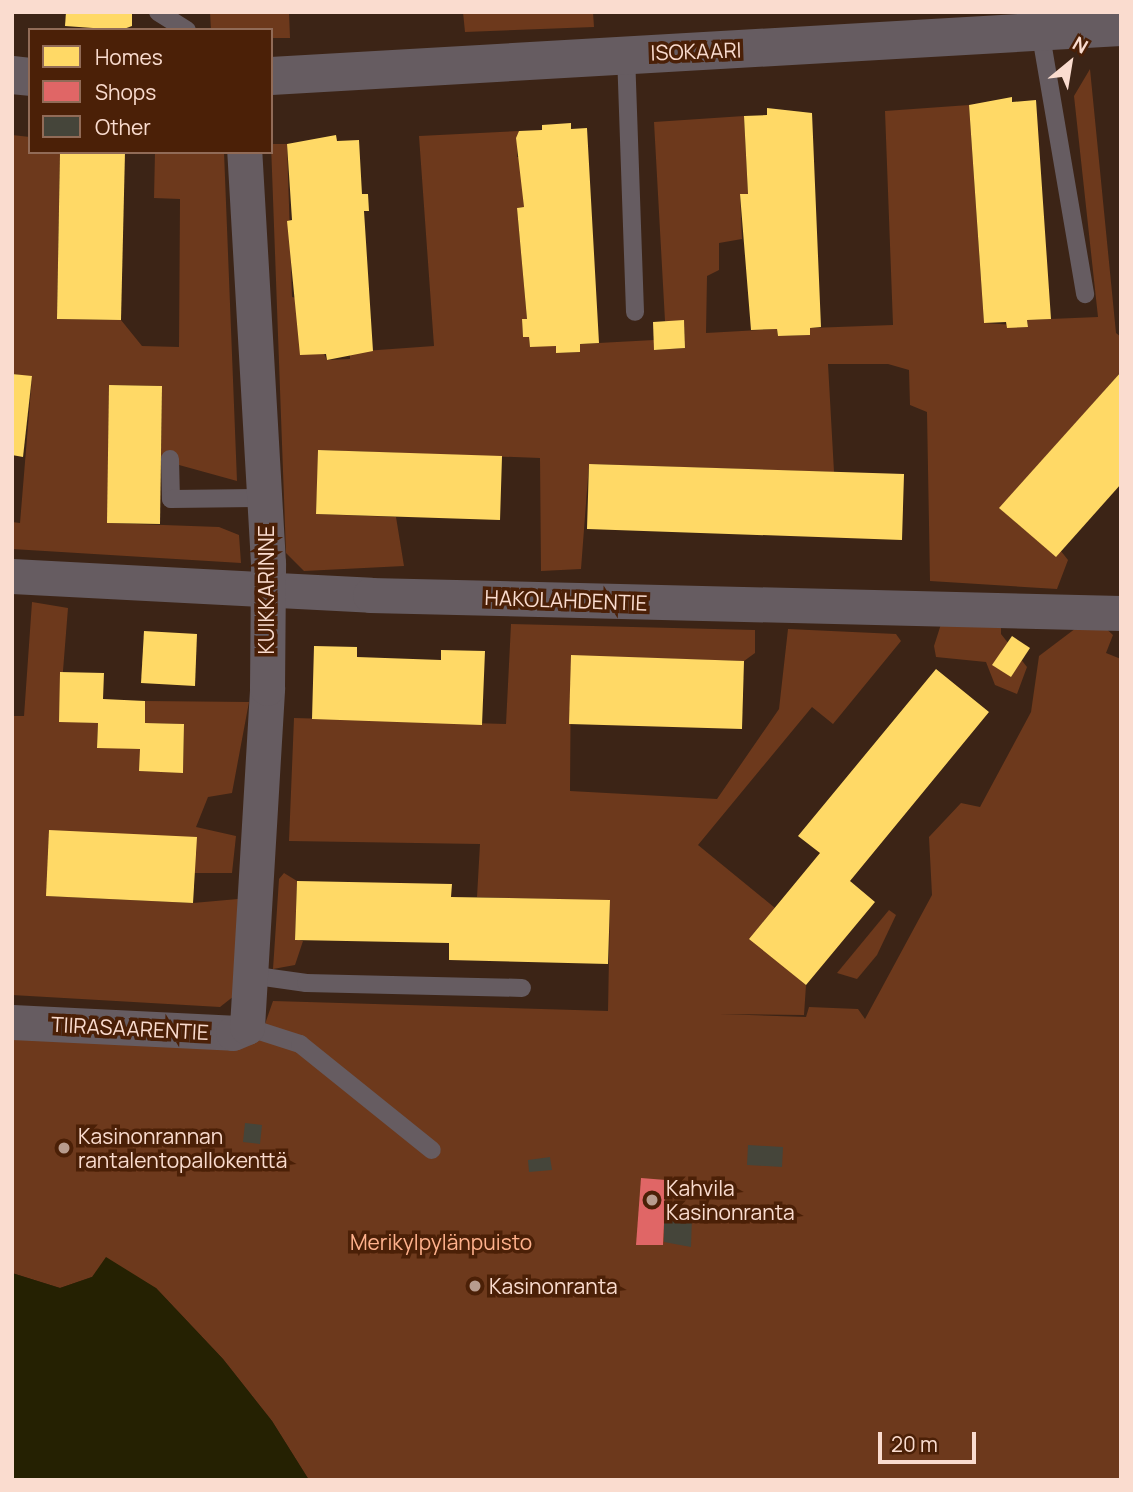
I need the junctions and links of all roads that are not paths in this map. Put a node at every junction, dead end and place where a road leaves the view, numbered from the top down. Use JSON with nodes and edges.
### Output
{"nodes":[{"id":1,"x":158,"y":12,"type":"edge"},
{"id":2,"x":1053,"y":24,"type":"edge"},
{"id":3,"x":1121,"y":27,"type":"edge"},
{"id":4,"x":184,"y":28,"type":"edge"},
{"id":5,"x":626,"y":54,"type":"junction"},
{"id":6,"x":273,"y":76,"type":"edge"},
{"id":7,"x":244,"y":154,"type":"edge"},
{"id":8,"x":1085,"y":294,"type":"dead end"},
{"id":9,"x":635,"y":312,"type":"dead end"},
{"id":10,"x":170,"y":459,"type":"dead end"},
{"id":11,"x":265,"y":498,"type":"junction"},
{"id":12,"x":12,"y":576,"type":"edge"},
{"id":13,"x":267,"y":588,"type":"junction"},
{"id":14,"x":1121,"y":614,"type":"edge"},
{"id":15,"x":250,"y":975,"type":"junction"},
{"id":16,"x":522,"y":988,"type":"dead end"},
{"id":17,"x":12,"y":1022,"type":"edge"},
{"id":18,"x":247,"y":1027,"type":"junction"},
{"id":19,"x":432,"y":1150,"type":"dead end"}],
"edges":[{"from":1,"to":4,"type":"lane"},
{"from":2,"to":3,"type":"street","name":"ISOKAARI"},
{"from":2,"to":5,"type":"street","name":"ISOKAARI"},
{"from":2,"to":8,"type":"lane"},
{"from":5,"to":6,"type":"street","name":"ISOKAARI"},
{"from":5,"to":9,"type":"lane"},
{"from":7,"to":11,"type":"street","name":"KUIKKARINNE"},
{"from":10,"to":11,"type":"lane"},
{"from":11,"to":13,"type":"street","name":"KUIKKARINNE"},
{"from":12,"to":13,"type":"street","name":"HAKOLAHDENTIE"},
{"from":13,"to":14,"type":"street","name":"HAKOLAHDENTIE"},
{"from":13,"to":15,"type":"street","name":"KUIKKARINNE"},
{"from":15,"to":16,"type":"lane"},
{"from":15,"to":18,"type":"street","name":"KUIKKARINNE"},
{"from":17,"to":18,"type":"street","name":"TIIRASAARENTIE"},
{"from":18,"to":19,"type":"lane"}]}
